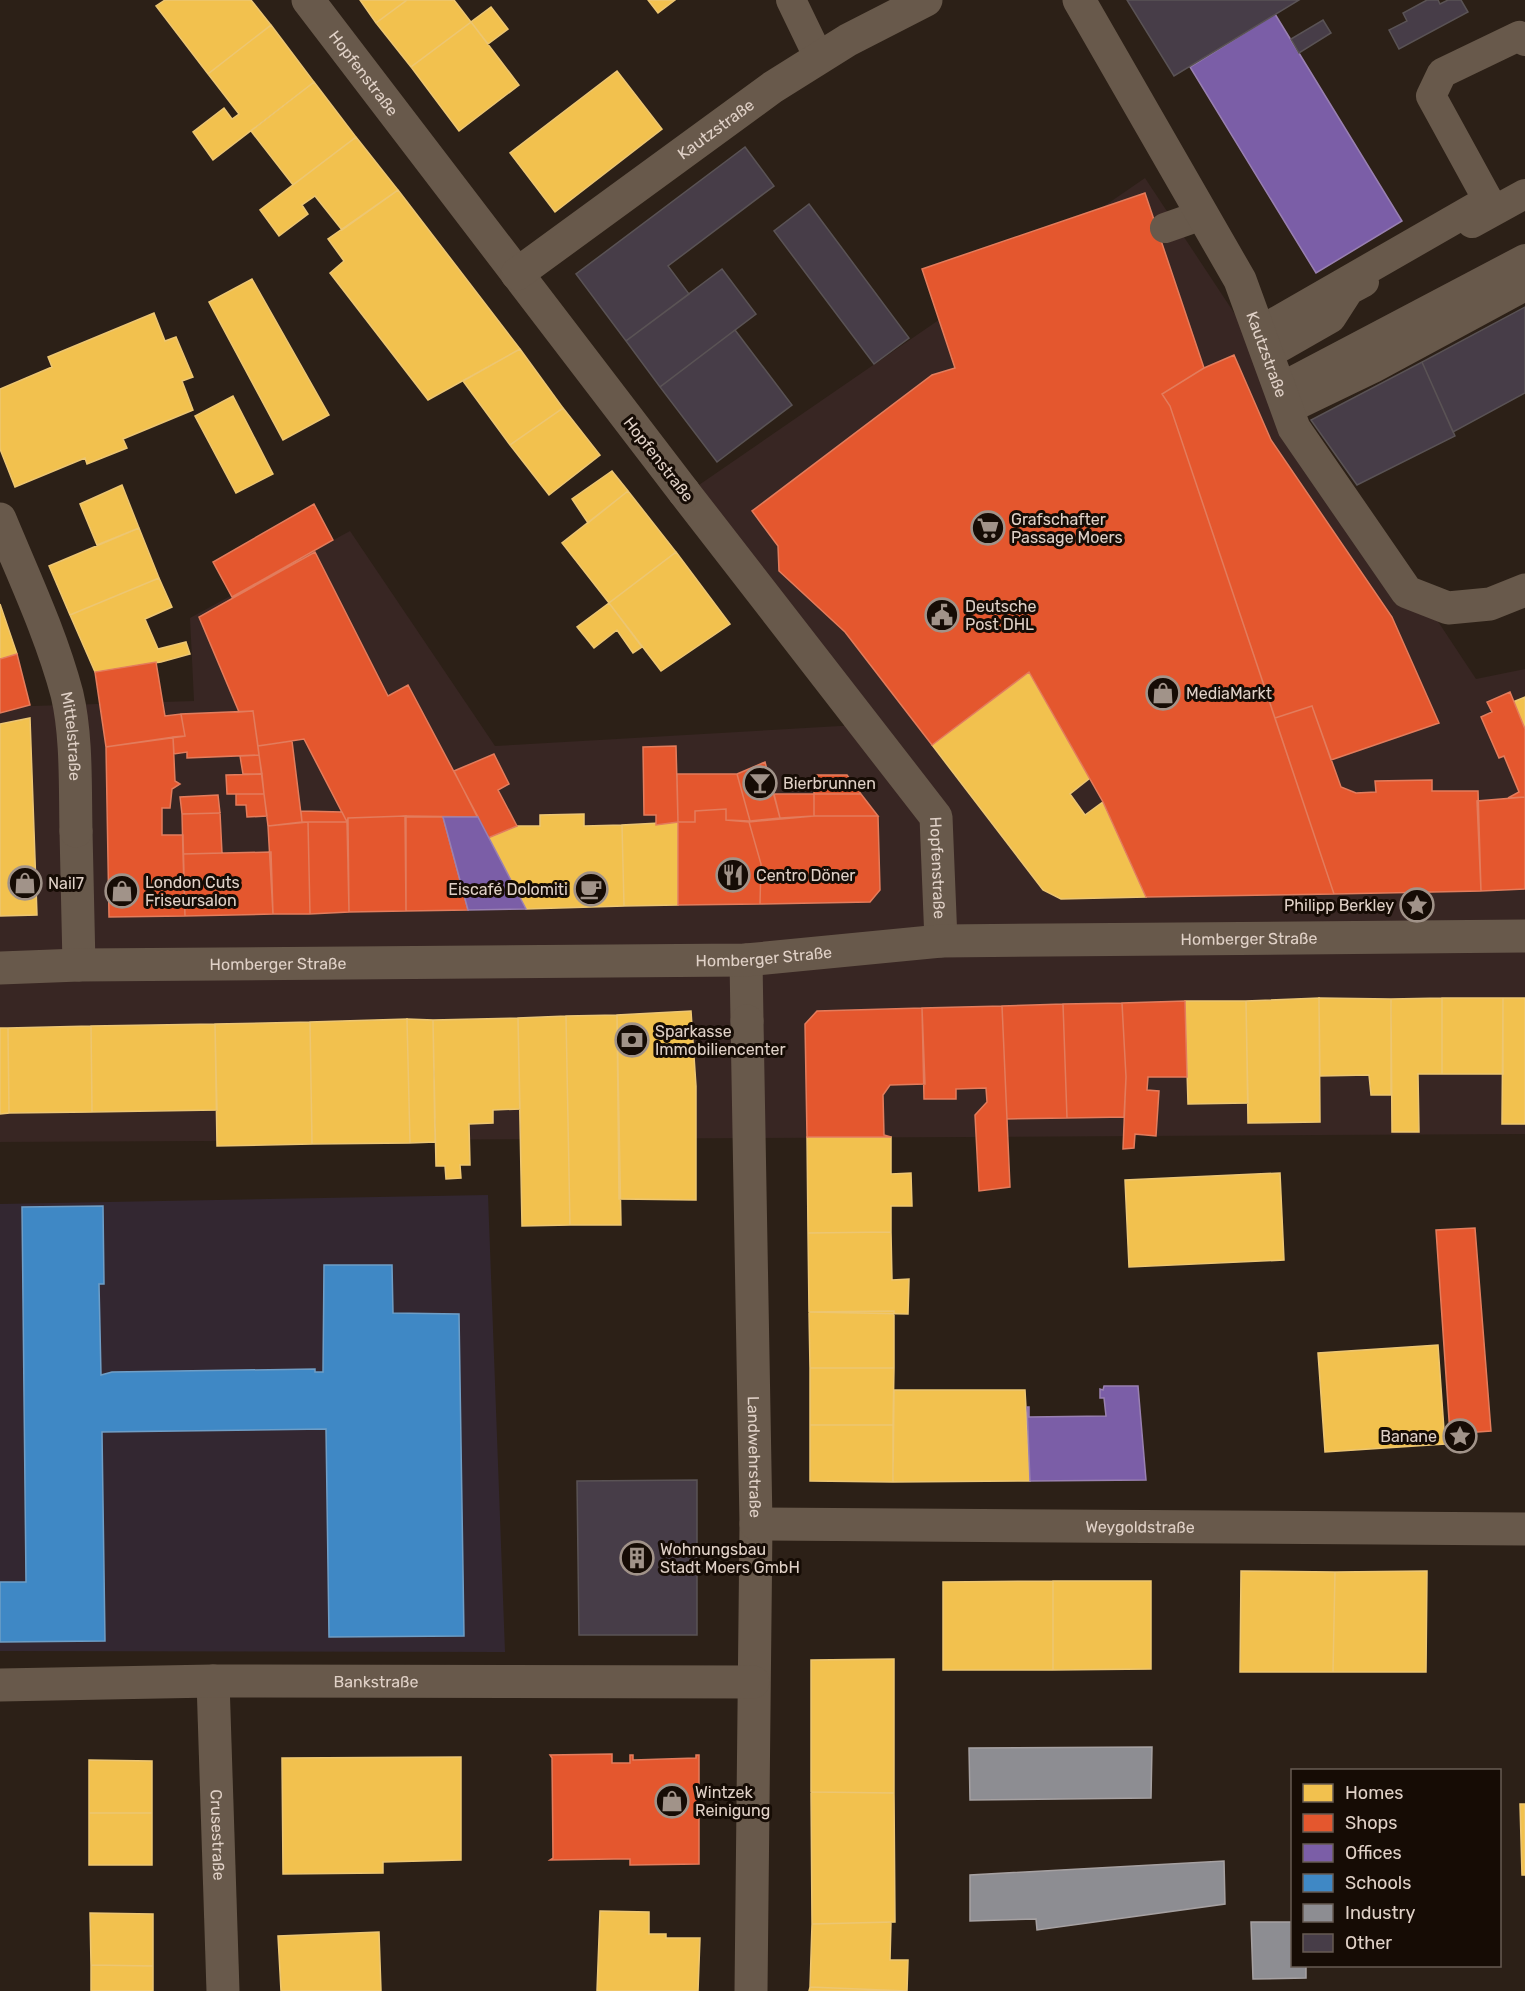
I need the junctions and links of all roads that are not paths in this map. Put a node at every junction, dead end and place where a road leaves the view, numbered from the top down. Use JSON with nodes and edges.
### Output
{"nodes":[{"id":1,"x":308,"y":0,"type":"edge"},
{"id":2,"x":790,"y":0,"type":"edge"},
{"id":3,"x":926,"y":0,"type":"edge"},
{"id":4,"x":1079,"y":0,"type":"edge"},
{"id":5,"x":1525,"y":41,"type":"edge"},
{"id":6,"x":819,"y":58,"type":"junction"},
{"id":7,"x":1525,"y":194,"type":"edge"},
{"id":8,"x":1203,"y":215,"type":"junction"},
{"id":9,"x":1165,"y":228,"type":"dead end"},
{"id":10,"x":1525,"y":259,"type":"edge"},
{"id":11,"x":517,"y":274,"type":"junction"},
{"id":12,"x":1525,"y":286,"type":"edge"},
{"id":13,"x":1264,"y":343,"type":"junction"},
{"id":14,"x":1284,"y":398,"type":"junction"},
{"id":15,"x":0,"y":519,"type":"edge"},
{"id":16,"x":1525,"y":590,"type":"edge"},
{"id":17,"x":1525,"y":936,"type":"edge"},
{"id":18,"x":941,"y":941,"type":"junction"},
{"id":19,"x":746,"y":960,"type":"junction"},
{"id":20,"x":79,"y":965,"type":"junction"},
{"id":21,"x":0,"y":968,"type":"edge"},
{"id":22,"x":756,"y":1524,"type":"junction"},
{"id":23,"x":1525,"y":1529,"type":"edge"},
{"id":24,"x":213,"y":1681,"type":"junction"},
{"id":25,"x":753,"y":1682,"type":"junction"},
{"id":26,"x":0,"y":1685,"type":"edge"},
{"id":27,"x":223,"y":1991,"type":"edge"},
{"id":28,"x":751,"y":1991,"type":"edge"}],
"edges":[{"from":1,"to":11,"type":"street","name":"Hopfenstraße"},
{"from":2,"to":6,"type":"lane"},
{"from":3,"to":6,"type":"street","name":"Kautzstraße"},
{"from":4,"to":8,"type":"street","name":"Kautzstraße"},
{"from":5,"to":13,"type":"lane"},
{"from":6,"to":11,"type":"street","name":"Kautzstraße"},
{"from":7,"to":13,"type":"lane"},
{"from":8,"to":9,"type":"lane"},
{"from":8,"to":13,"type":"street","name":"Kautzstraße"},
{"from":10,"to":14,"type":"lane"},
{"from":11,"to":18,"type":"street","name":"Hopfenstraße"},
{"from":12,"to":14,"type":"lane"},
{"from":13,"to":14,"type":"street","name":"Kautzstraße"},
{"from":14,"to":16,"type":"street","name":"Kautzstraße"},
{"from":15,"to":20,"type":"street","name":"Mittelstraße"},
{"from":17,"to":18,"type":"street","name":"Homberger Straße"},
{"from":18,"to":19,"type":"street","name":"Homberger Straße"},
{"from":19,"to":20,"type":"street","name":"Homberger Straße"},
{"from":19,"to":22,"type":"street","name":"Landwehrstraße"},
{"from":20,"to":21,"type":"street","name":"Homberger Straße"},
{"from":22,"to":23,"type":"street","name":"Weygoldstraße"},
{"from":22,"to":25,"type":"street","name":"Landwehrstraße"},
{"from":24,"to":25,"type":"street","name":"Bankstraße"},
{"from":24,"to":26,"type":"street","name":"Bankstraße"},
{"from":24,"to":27,"type":"street","name":"Crusestraße"},
{"from":25,"to":28,"type":"street","name":"Landwehrstraße"}]}
